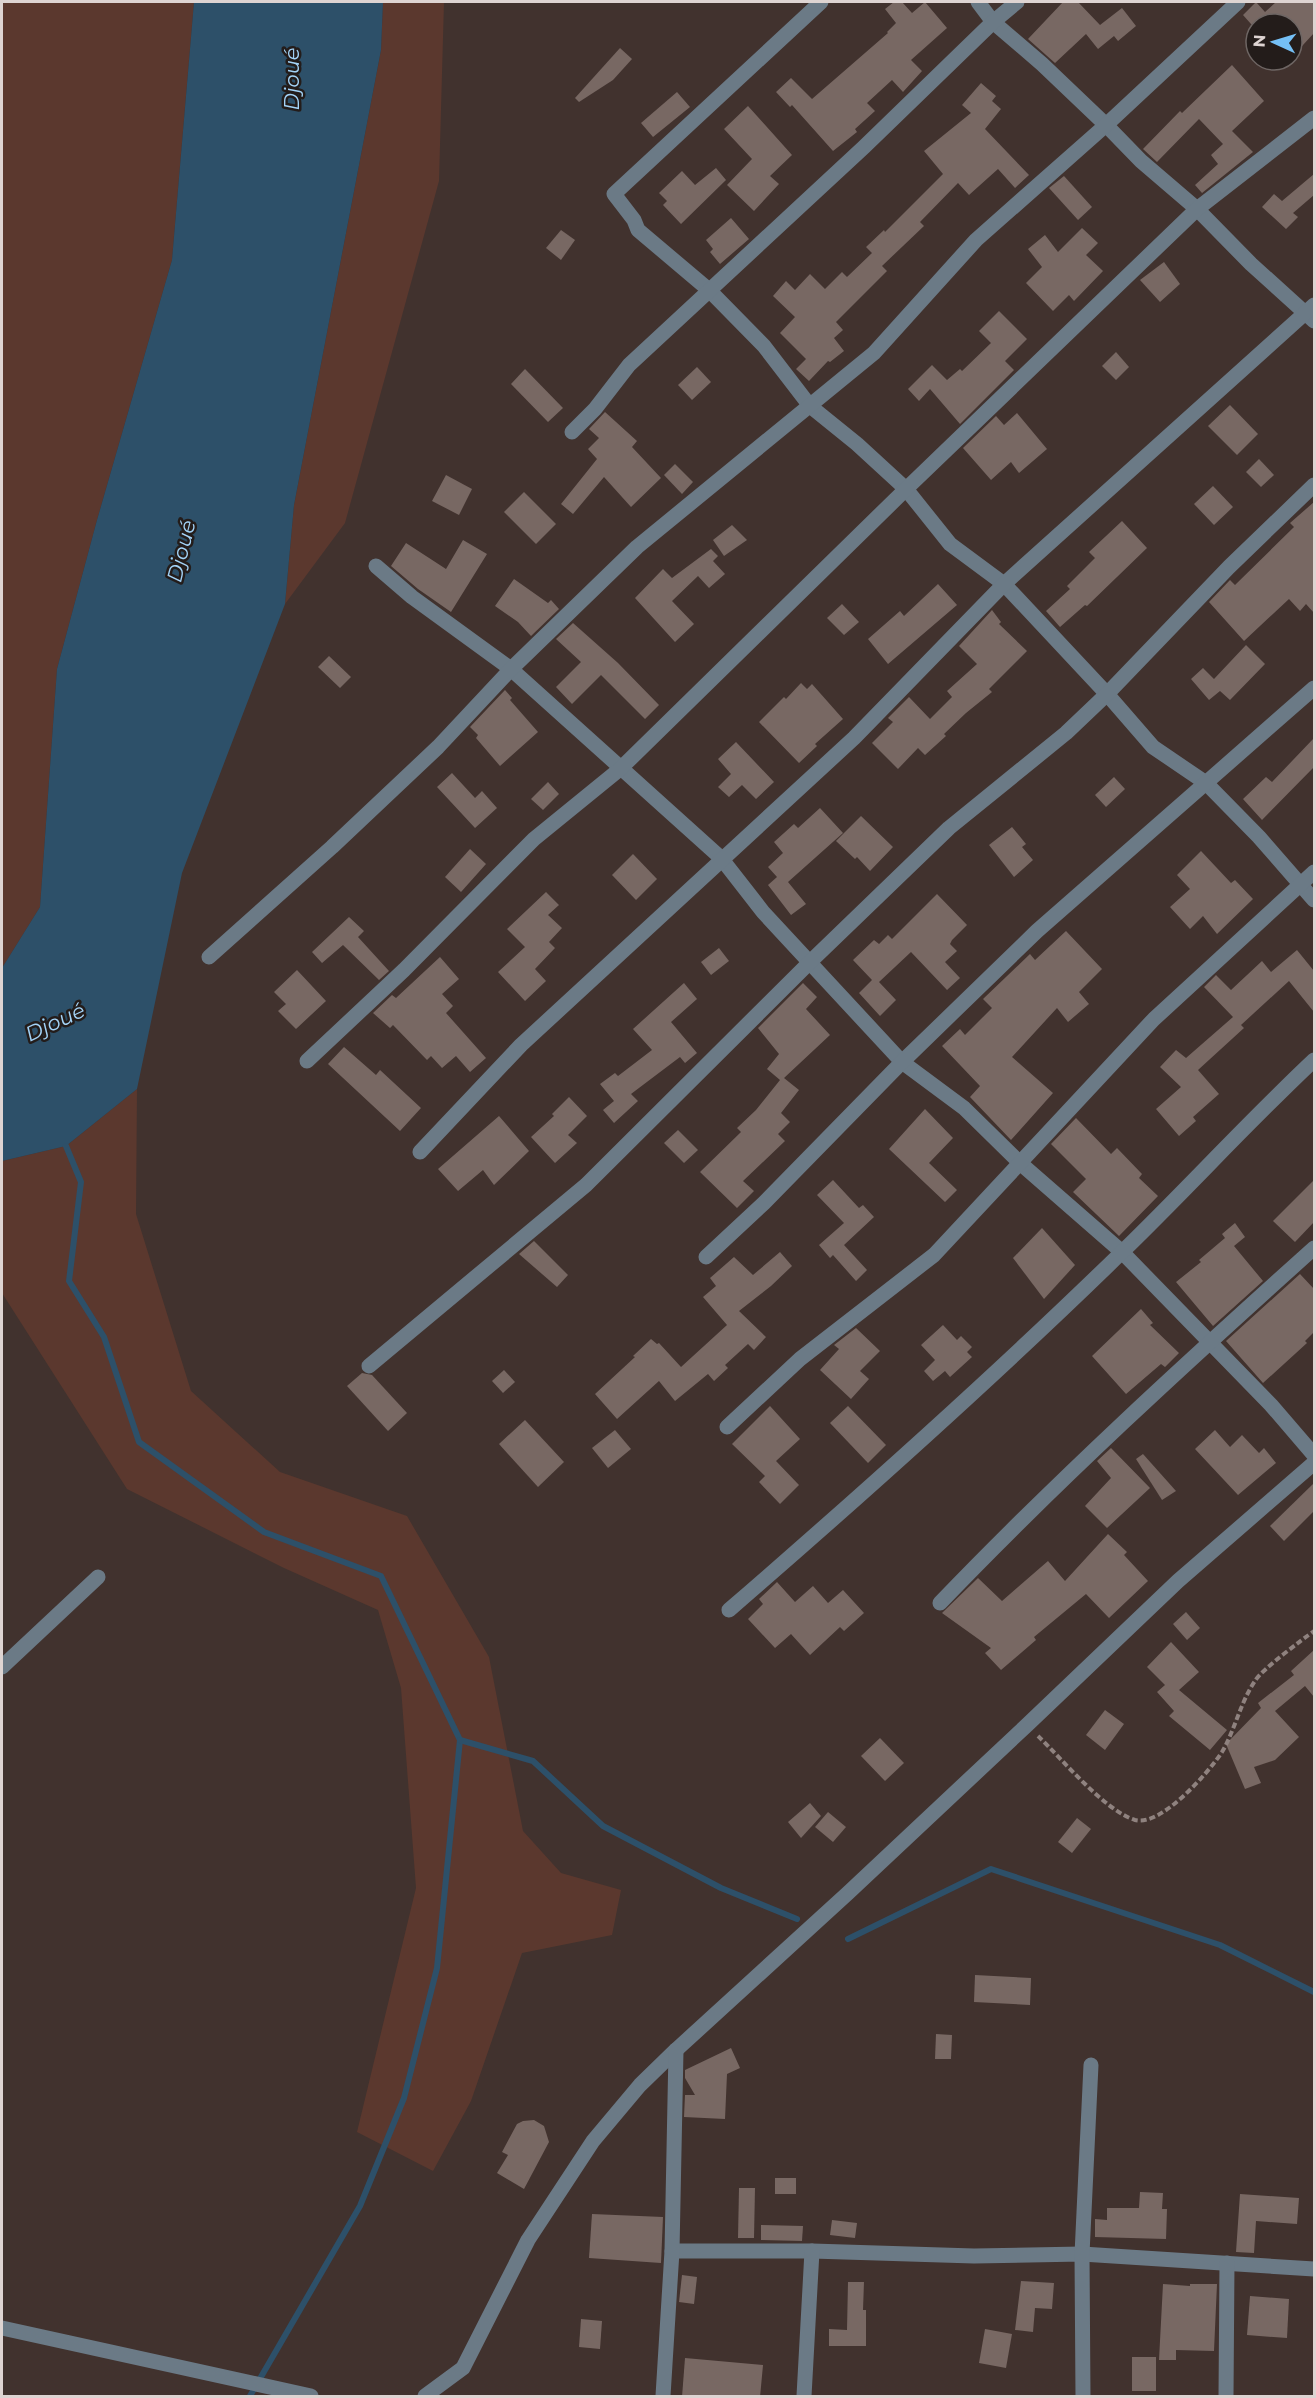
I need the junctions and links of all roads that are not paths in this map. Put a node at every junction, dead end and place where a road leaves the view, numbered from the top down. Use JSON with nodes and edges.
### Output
{"nodes":[{"id":1,"x":821,"y":2,"type":"edge"},
{"id":2,"x":978,"y":2,"type":"edge"},
{"id":3,"x":1017,"y":2,"type":"edge"},
{"id":4,"x":1238,"y":2,"type":"edge"},
{"id":5,"x":993,"y":22,"type":"junction"},
{"id":6,"x":1314,"y":118,"type":"edge"},
{"id":7,"x":1106,"y":125,"type":"junction"},
{"id":8,"x":1197,"y":209,"type":"junction"},
{"id":9,"x":709,"y":290,"type":"junction"},
{"id":10,"x":1312,"y":313,"type":"edge"},
{"id":11,"x":810,"y":406,"type":"junction"},
{"id":12,"x":572,"y":432,"type":"dead end"},
{"id":13,"x":1314,"y":485,"type":"edge"},
{"id":14,"x":906,"y":489,"type":"junction"},
{"id":15,"x":376,"y":566,"type":"dead end"},
{"id":16,"x":1004,"y":584,"type":"junction"},
{"id":17,"x":511,"y":669,"type":"junction"},
{"id":18,"x":1314,"y":688,"type":"edge"},
{"id":19,"x":1107,"y":694,"type":"junction"},
{"id":20,"x":620,"y":769,"type":"junction"},
{"id":21,"x":1206,"y":783,"type":"junction"},
{"id":22,"x":722,"y":858,"type":"junction"},
{"id":23,"x":1314,"y":872,"type":"edge"},
{"id":24,"x":1300,"y":886,"type":"junction"},
{"id":25,"x":1314,"y":900,"type":"edge"},
{"id":26,"x":209,"y":957,"type":"dead end"},
{"id":27,"x":809,"y":963,"type":"junction"},
{"id":28,"x":1314,"y":1060,"type":"edge"},
{"id":29,"x":307,"y":1061,"type":"dead end"},
{"id":30,"x":902,"y":1062,"type":"junction"},
{"id":31,"x":420,"y":1152,"type":"dead end"},
{"id":32,"x":1020,"y":1163,"type":"junction"},
{"id":33,"x":1314,"y":1248,"type":"edge"},
{"id":34,"x":1122,"y":1252,"type":"junction"},
{"id":35,"x":706,"y":1257,"type":"dead end"},
{"id":36,"x":1209,"y":1343,"type":"junction"},
{"id":37,"x":369,"y":1366,"type":"dead end"},
{"id":38,"x":727,"y":1427,"type":"dead end"},
{"id":39,"x":1314,"y":1455,"type":"edge"},
{"id":40,"x":1314,"y":1463,"type":"edge"},
{"id":41,"x":98,"y":1577,"type":"dead end"},
{"id":42,"x":940,"y":1603,"type":"dead end"},
{"id":43,"x":729,"y":1610,"type":"dead end"},
{"id":44,"x":2,"y":1667,"type":"edge"},
{"id":45,"x":676,"y":2050,"type":"junction"},
{"id":46,"x":1091,"y":2065,"type":"dead end"},
{"id":47,"x":672,"y":2251,"type":"junction"},
{"id":48,"x":812,"y":2251,"type":"junction"},
{"id":49,"x":1082,"y":2254,"type":"junction"},
{"id":50,"x":1227,"y":2263,"type":"junction"},
{"id":51,"x":1314,"y":2269,"type":"edge"},
{"id":52,"x":2,"y":2328,"type":"edge"},
{"id":53,"x":311,"y":2397,"type":"edge"},
{"id":54,"x":425,"y":2397,"type":"edge"},
{"id":55,"x":663,"y":2397,"type":"edge"},
{"id":56,"x":804,"y":2397,"type":"edge"},
{"id":57,"x":1083,"y":2397,"type":"edge"},
{"id":58,"x":1226,"y":2397,"type":"edge"}],
"edges":[{"from":1,"to":9,"type":"street"},
{"from":2,"to":5,"type":"street"},
{"from":3,"to":5,"type":"street"},
{"from":4,"to":7,"type":"street"},
{"from":5,"to":7,"type":"street"},
{"from":5,"to":9,"type":"street"},
{"from":6,"to":8,"type":"street"},
{"from":7,"to":8,"type":"street"},
{"from":7,"to":11,"type":"street"},
{"from":8,"to":10,"type":"street"},
{"from":8,"to":14,"type":"street"},
{"from":9,"to":11,"type":"street"},
{"from":9,"to":12,"type":"street"},
{"from":10,"to":16,"type":"street"},
{"from":11,"to":14,"type":"street"},
{"from":11,"to":17,"type":"street"},
{"from":13,"to":19,"type":"street"},
{"from":14,"to":16,"type":"street"},
{"from":14,"to":20,"type":"street"},
{"from":15,"to":17,"type":"street"},
{"from":16,"to":19,"type":"street"},
{"from":16,"to":22,"type":"street"},
{"from":17,"to":20,"type":"street"},
{"from":17,"to":26,"type":"street"},
{"from":18,"to":21,"type":"street"},
{"from":19,"to":21,"type":"street"},
{"from":19,"to":27,"type":"street"},
{"from":20,"to":22,"type":"street"},
{"from":20,"to":29,"type":"street"},
{"from":21,"to":24,"type":"street"},
{"from":21,"to":30,"type":"street"},
{"from":22,"to":27,"type":"street"},
{"from":22,"to":31,"type":"street"},
{"from":23,"to":24,"type":"street"},
{"from":24,"to":25,"type":"street"},
{"from":24,"to":32,"type":"street"},
{"from":27,"to":30,"type":"street"},
{"from":27,"to":37,"type":"street"},
{"from":28,"to":34,"type":"street"},
{"from":30,"to":32,"type":"street"},
{"from":30,"to":35,"type":"street"},
{"from":32,"to":34,"type":"street"},
{"from":32,"to":38,"type":"street"},
{"from":33,"to":36,"type":"street"},
{"from":34,"to":36,"type":"street"},
{"from":34,"to":43,"type":"street"},
{"from":36,"to":39,"type":"street"},
{"from":36,"to":42,"type":"street"},
{"from":40,"to":45,"type":"street"},
{"from":41,"to":44,"type":"street"},
{"from":45,"to":47,"type":"street"},
{"from":45,"to":54,"type":"street"},
{"from":46,"to":49,"type":"street"},
{"from":47,"to":48,"type":"street"},
{"from":47,"to":55,"type":"street"},
{"from":48,"to":49,"type":"street"},
{"from":48,"to":56,"type":"street"},
{"from":49,"to":50,"type":"street"},
{"from":49,"to":57,"type":"street"},
{"from":50,"to":51,"type":"street"},
{"from":50,"to":58,"type":"street"},
{"from":52,"to":53,"type":"street"}]}
